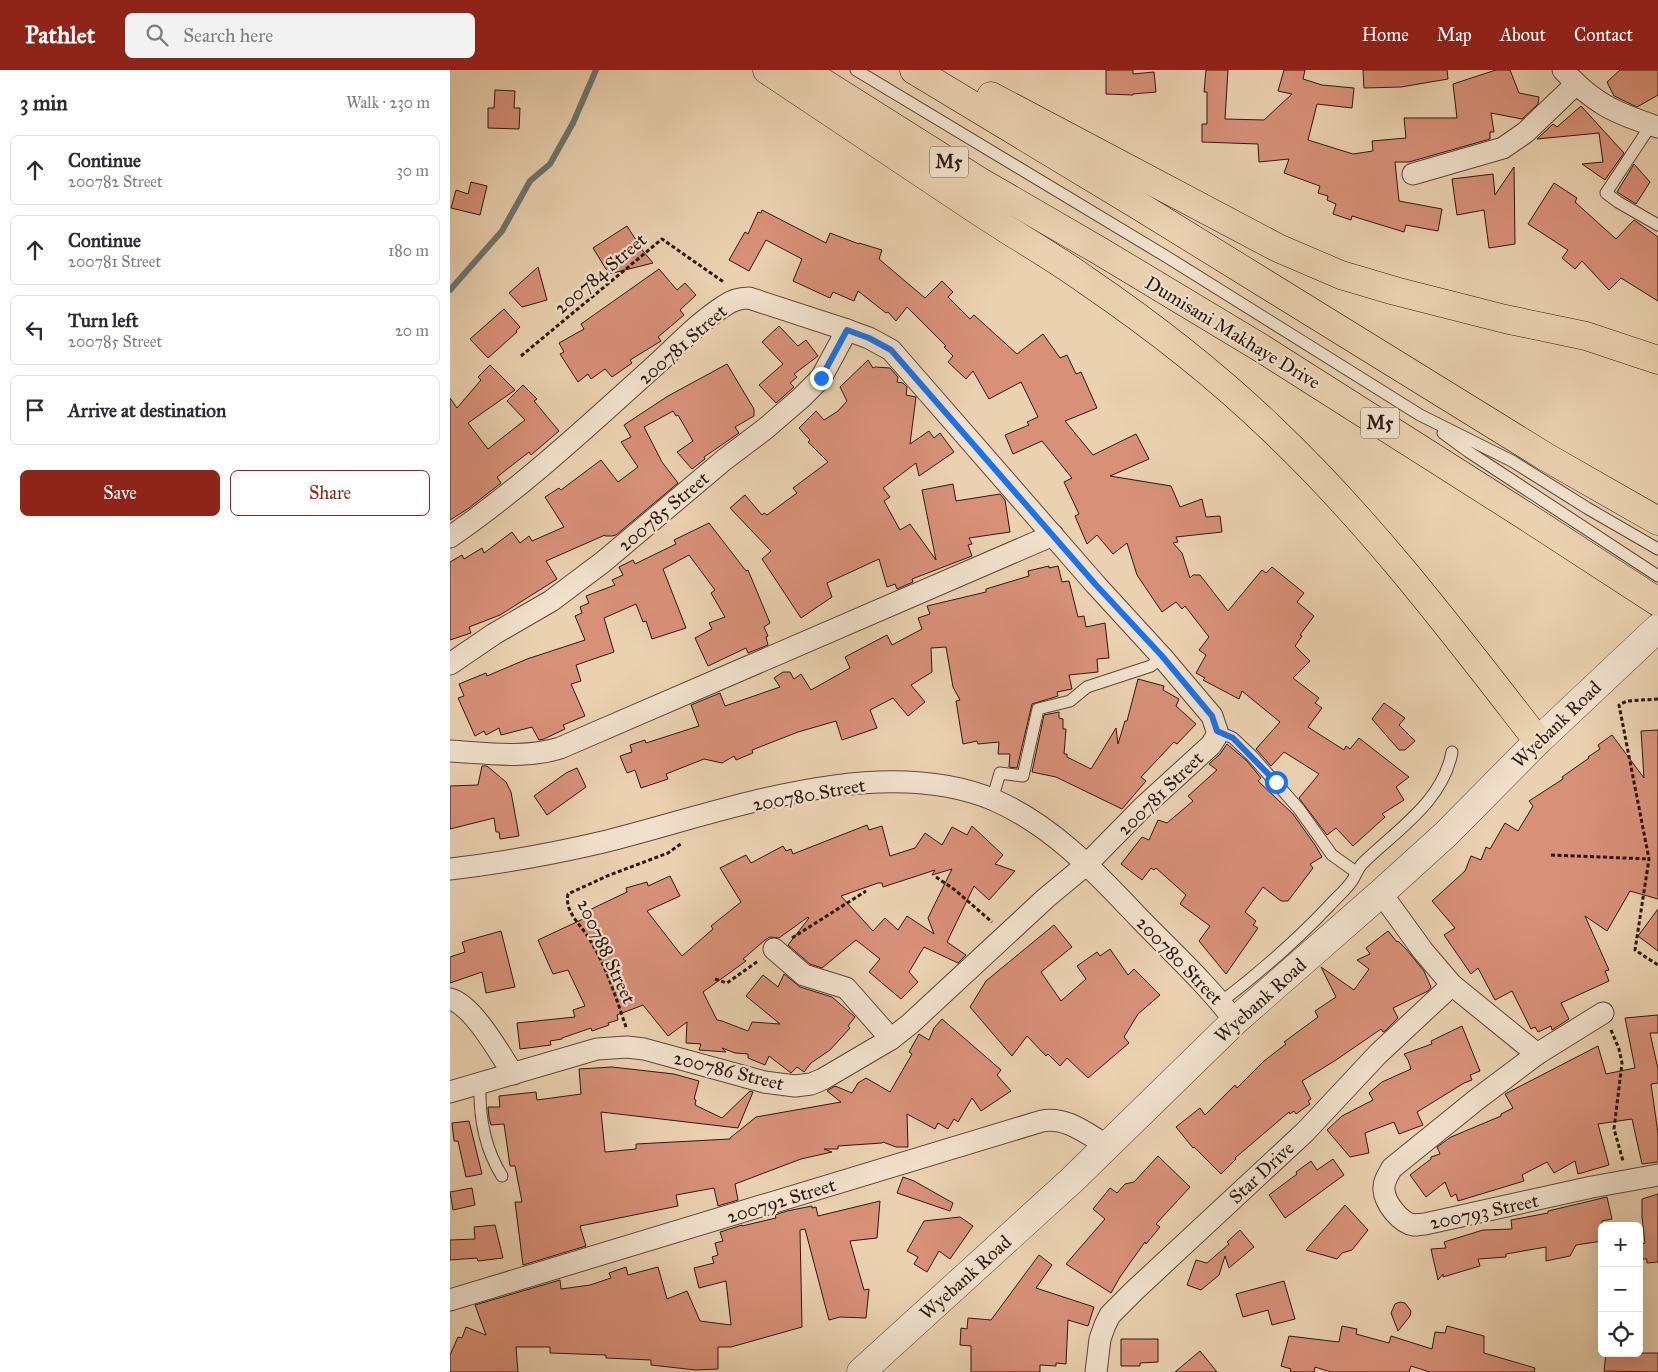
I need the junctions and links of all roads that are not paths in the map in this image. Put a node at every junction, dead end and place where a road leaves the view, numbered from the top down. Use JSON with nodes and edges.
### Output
{"nodes":[{"id":1,"x":767,"y":70,"type":"edge"},
{"id":2,"x":803,"y":70,"type":"edge"},
{"id":3,"x":856,"y":70,"type":"edge"},
{"id":4,"x":914,"y":70,"type":"edge"},
{"id":5,"x":944,"y":70,"type":"edge"},
{"id":6,"x":1570,"y":77,"type":"edge"},
{"id":7,"x":1654,"y":126,"type":"edge"},
{"id":8,"x":1413,"y":174,"type":"dead end"},
{"id":9,"x":1658,"y":225,"type":"edge"},
{"id":10,"x":847,"y":330,"type":"junction"},
{"id":11,"x":1658,"y":360,"type":"edge"},
{"id":12,"x":1420,"y":415,"type":"junction"},
{"id":13,"x":1658,"y":521,"type":"edge"},
{"id":14,"x":1053,"y":536,"type":"junction"},
{"id":15,"x":450,"y":537,"type":"edge"},
{"id":16,"x":1658,"y":549,"type":"edge"},
{"id":17,"x":1658,"y":576,"type":"edge"},
{"id":18,"x":1658,"y":602,"type":"edge"},
{"id":19,"x":1658,"y":628,"type":"edge"},
{"id":20,"x":1162,"y":656,"type":"junction"},
{"id":21,"x":450,"y":664,"type":"edge"},
{"id":22,"x":1217,"y":731,"type":"junction"},
{"id":23,"x":1538,"y":741,"type":"junction"},
{"id":24,"x":450,"y":751,"type":"edge"},
{"id":25,"x":1452,"y":752,"type":"dead end"},
{"id":26,"x":992,"y":800,"type":"junction"},
{"id":27,"x":1087,"y":864,"type":"junction"},
{"id":28,"x":450,"y":870,"type":"edge"},
{"id":29,"x":1356,"y":872,"type":"junction"},
{"id":30,"x":1381,"y":893,"type":"junction"},
{"id":31,"x":774,"y":949,"type":"road end"},
{"id":32,"x":1452,"y":985,"type":"junction"},
{"id":33,"x":450,"y":999,"type":"edge"},
{"id":34,"x":1228,"y":1011,"type":"junction"},
{"id":35,"x":1602,"y":1013,"type":"road end"},
{"id":36,"x":891,"y":1039,"type":"junction"},
{"id":37,"x":1537,"y":1054,"type":"junction"},
{"id":38,"x":513,"y":1074,"type":"junction"},
{"id":39,"x":480,"y":1084,"type":"junction"},
{"id":40,"x":450,"y":1092,"type":"edge"},
{"id":41,"x":1108,"y":1146,"type":"junction"},
{"id":42,"x":502,"y":1176,"type":"dead end"},
{"id":43,"x":1658,"y":1176,"type":"edge"},
{"id":44,"x":450,"y":1300,"type":"edge"},
{"id":45,"x":861,"y":1372,"type":"edge"},
{"id":46,"x":1096,"y":1372,"type":"edge"}],
"edges":[{"from":1,"to":23,"type":"main road"},
{"from":2,"to":18,"type":"main road","name":"Dumisani Makhaye Drive","number":"M5"},
{"from":3,"to":12,"type":"lane"},
{"from":4,"to":13,"type":"main road"},
{"from":5,"to":11,"type":"main road"},
{"from":6,"to":7,"type":"street"},
{"from":6,"to":8,"type":"street"},
{"from":7,"to":9,"type":"lane"},
{"from":10,"to":14,"type":"street","name":"200781 Street"},
{"from":10,"to":15,"type":"street","name":"200781 Street"},
{"from":10,"to":21,"type":"street","name":"200785 Street"},
{"from":12,"to":16,"type":"lane"},
{"from":12,"to":17,"type":"lane"},
{"from":14,"to":20,"type":"street","name":"200781 Street"},
{"from":14,"to":24,"type":"street"},
{"from":19,"to":23,"type":"street","name":"Wyebank Road"},
{"from":20,"to":22,"type":"street","name":"200781 Street"},
{"from":20,"to":26,"type":"lane"},
{"from":22,"to":27,"type":"street","name":"200781 Street"},
{"from":22,"to":29,"type":"lane"},
{"from":23,"to":30,"type":"street","name":"Wyebank Road"},
{"from":25,"to":29,"type":"lane"},
{"from":26,"to":27,"type":"street","name":"200780 Street"},
{"from":26,"to":28,"type":"street","name":"200780 Street"},
{"from":27,"to":34,"type":"street","name":"200780 Street"},
{"from":27,"to":36,"type":"street","name":"200786 Street"},
{"from":29,"to":34,"type":"lane"},
{"from":30,"to":32,"type":"street"},
{"from":30,"to":34,"type":"street","name":"Wyebank Road"},
{"from":31,"to":36,"type":"street"},
{"from":32,"to":37,"type":"street"},
{"from":32,"to":46,"type":"street","name":"Star Drive"},
{"from":33,"to":38,"type":"street"},
{"from":34,"to":41,"type":"street","name":"Wyebank Road"},
{"from":35,"to":37,"type":"street","name":"200793 Street"},
{"from":36,"to":38,"type":"street","name":"200786 Street"},
{"from":37,"to":43,"type":"street","name":"200793 Street"},
{"from":38,"to":39,"type":"street","name":"200786 Street"},
{"from":39,"to":40,"type":"street","name":"200786 Street"},
{"from":39,"to":42,"type":"lane"},
{"from":41,"to":44,"type":"street","name":"200792 Street"},
{"from":41,"to":45,"type":"street","name":"Wyebank Road"}]}
